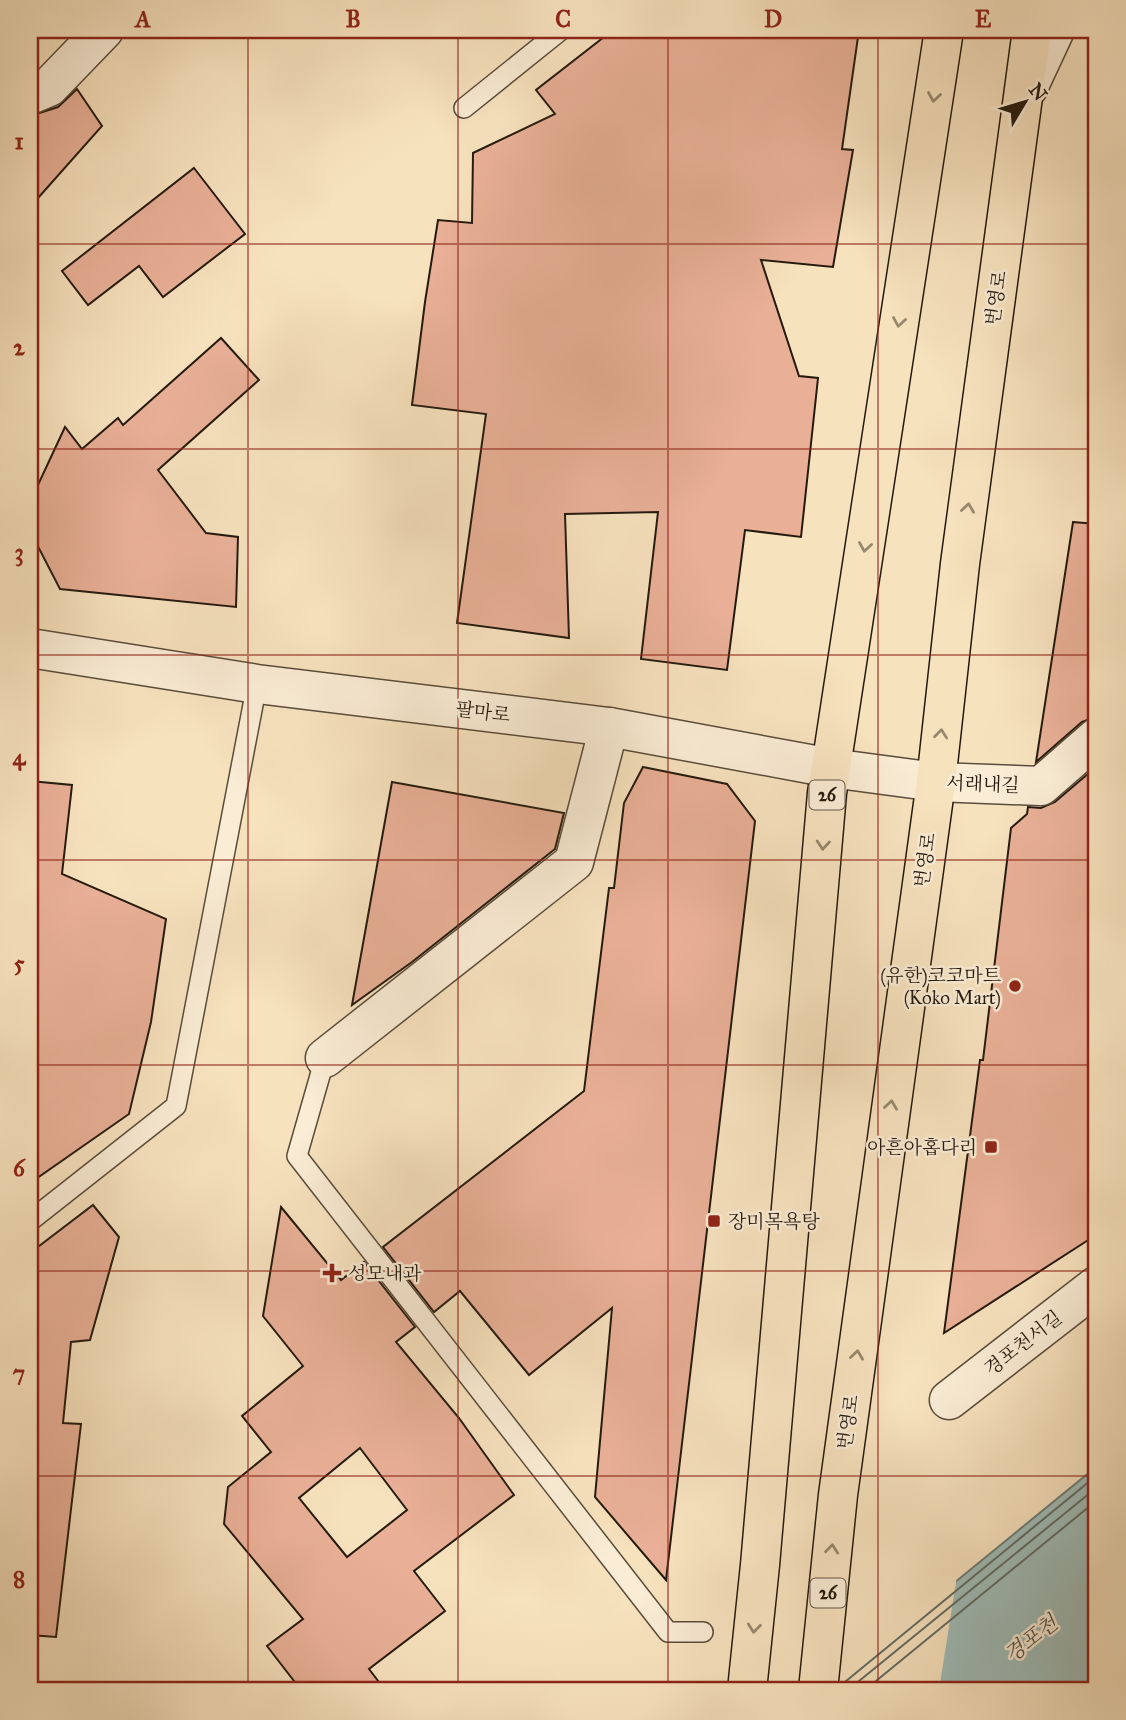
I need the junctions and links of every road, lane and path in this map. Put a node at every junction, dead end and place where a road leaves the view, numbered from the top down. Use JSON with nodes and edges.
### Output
{"nodes":[{"id":1,"x":104,"y":30,"type":"edge"},
{"id":2,"x":561,"y":30,"type":"edge"},
{"id":3,"x":944,"y":30,"type":"edge"},
{"id":4,"x":1050,"y":34,"type":"edge"},
{"id":5,"x":30,"y":95,"type":"edge"},
{"id":6,"x":464,"y":108,"type":"dead end"},
{"id":7,"x":30,"y":648,"type":"edge"},
{"id":8,"x":257,"y":684,"type":"junction"},
{"id":9,"x":609,"y":727,"type":"junction"},
{"id":10,"x":1096,"y":738,"type":"edge"},
{"id":11,"x":831,"y":768,"type":"junction"},
{"id":12,"x":936,"y":782,"type":"junction"},
{"id":13,"x":324,"y":1058,"type":"joint"},
{"id":14,"x":30,"y":1222,"type":"edge"},
{"id":15,"x":1096,"y":1286,"type":"edge"},
{"id":16,"x":949,"y":1400,"type":"dead end"},
{"id":17,"x":703,"y":1632,"type":"dead end"},
{"id":18,"x":747,"y":1690,"type":"edge"},
{"id":19,"x":818,"y":1690,"type":"edge"}],
"edges":[{"from":1,"to":5,"type":"street"},
{"from":2,"to":6,"type":"lane"},
{"from":3,"to":11,"type":"main road","number":"26","one_way":true},
{"from":12,"to":4,"type":"main road","name":"번영로","number":"26","one_way":true},
{"from":7,"to":8,"type":"street","name":"팔마로"},
{"from":8,"to":9,"type":"street","name":"팔마로"},
{"from":8,"to":14,"type":"lane"},
{"from":9,"to":11,"type":"street","name":"팔마로"},
{"from":9,"to":13,"type":"street"},
{"from":10,"to":12,"type":"street","name":"서래내길"},
{"from":11,"to":12,"type":"street","name":"팔마로"},
{"from":11,"to":18,"type":"main road","number":"26","one_way":true},
{"from":19,"to":12,"type":"main road","name":"번영로","number":"26","one_way":true},
{"from":13,"to":17,"type":"lane"},
{"from":15,"to":16,"type":"street","name":"경포천서길"}]}
